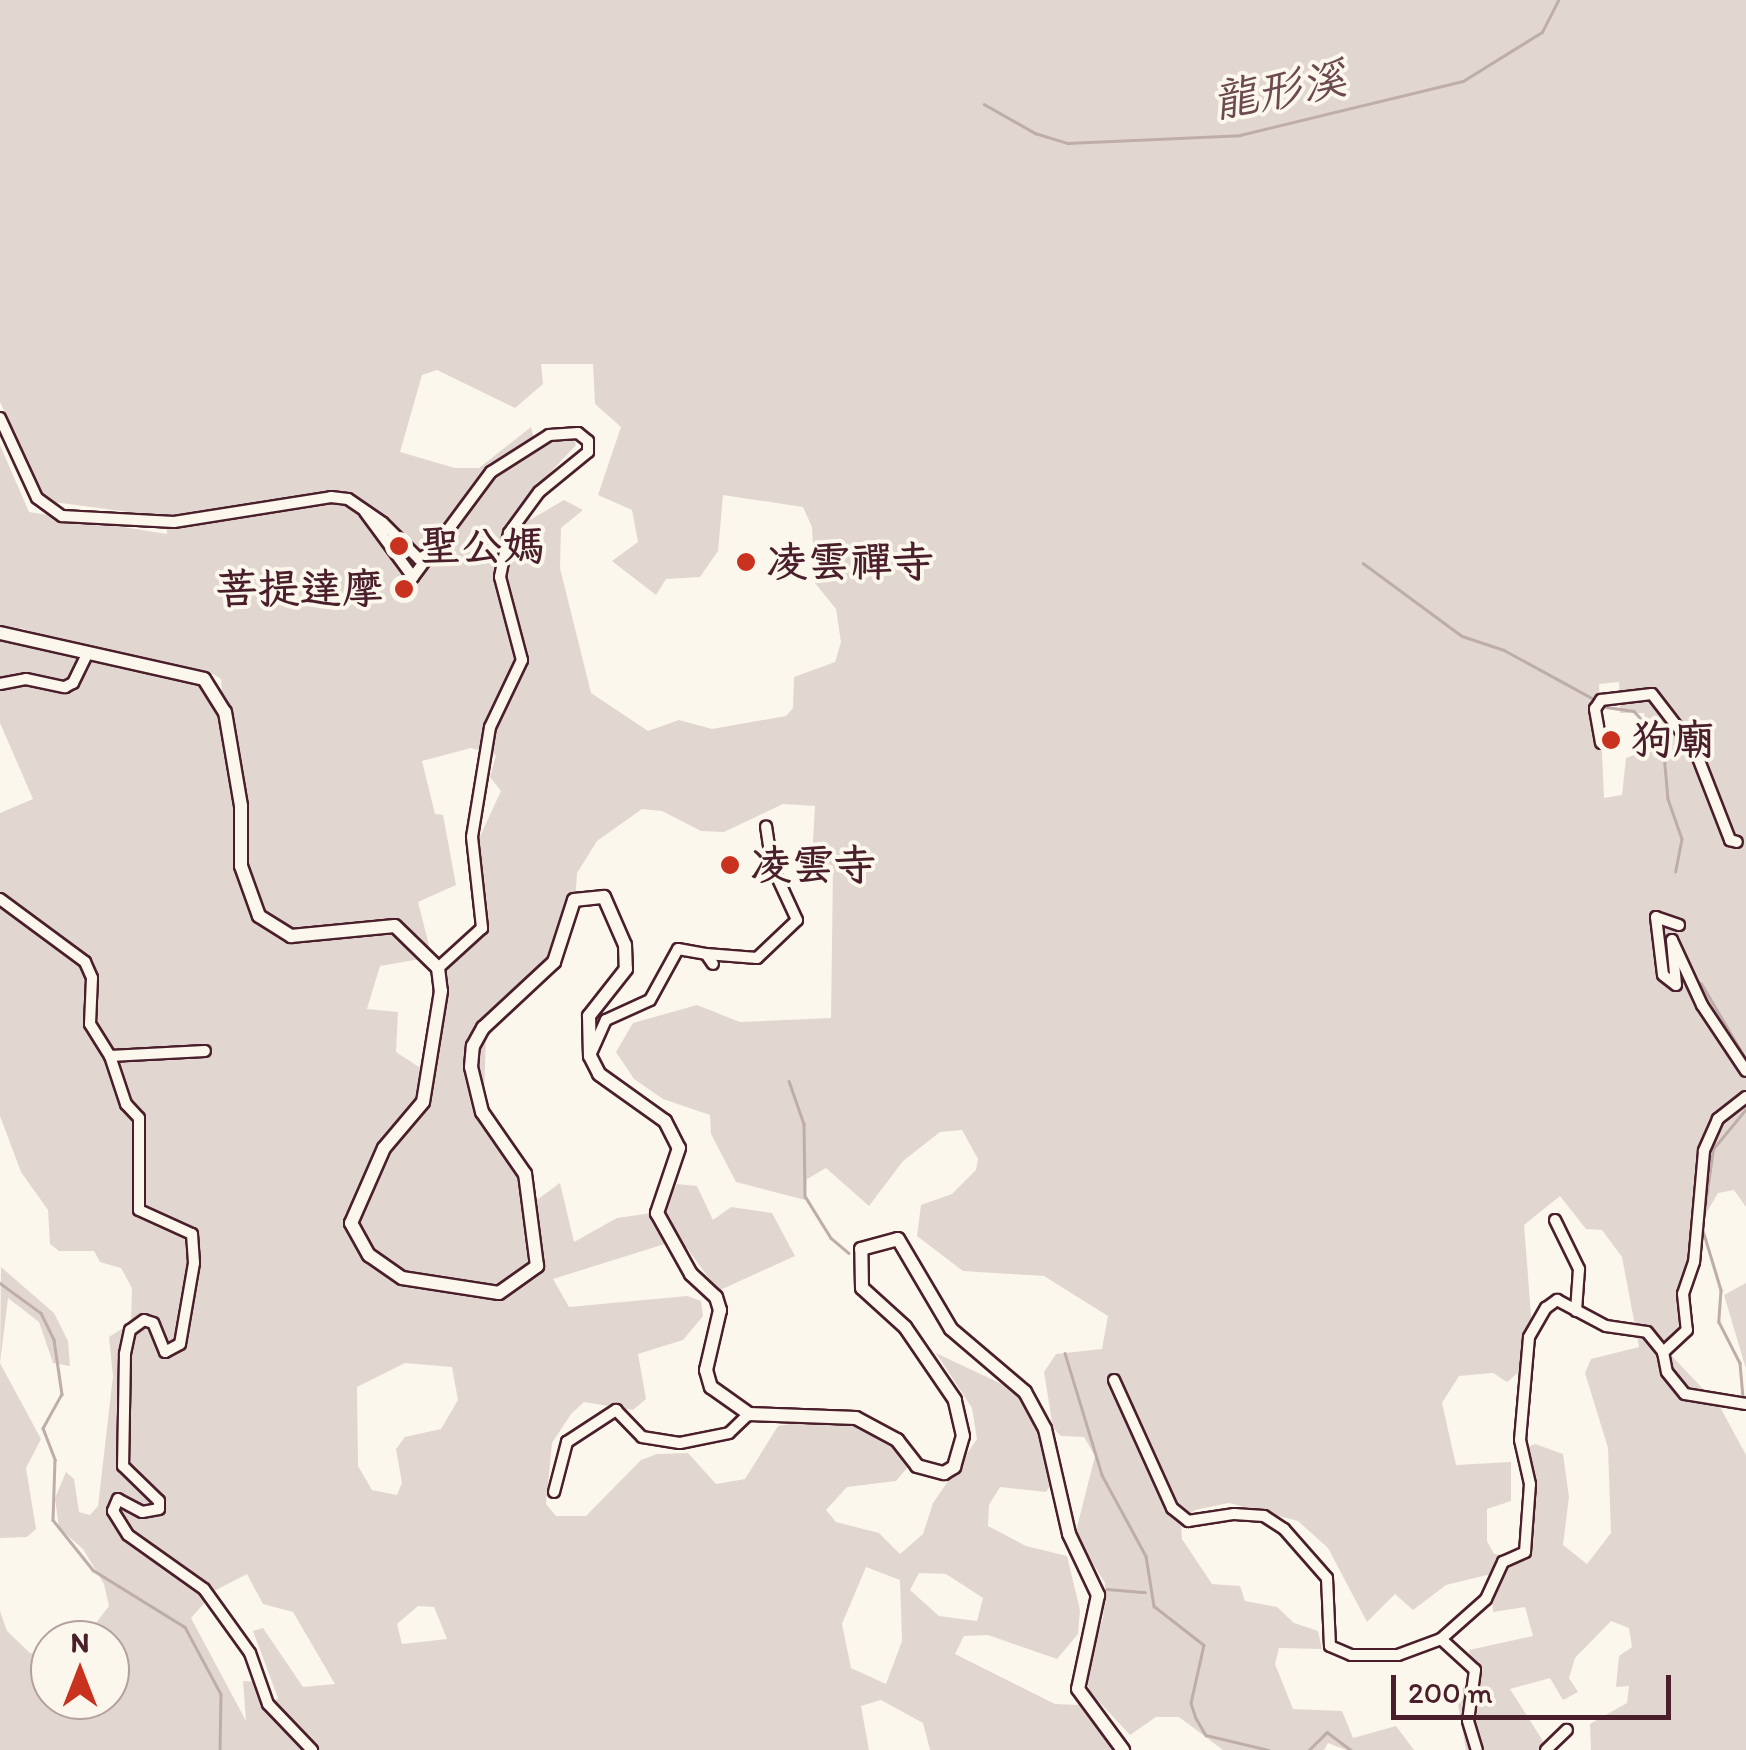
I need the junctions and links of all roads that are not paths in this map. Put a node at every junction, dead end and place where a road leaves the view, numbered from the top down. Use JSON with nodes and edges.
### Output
{"nodes":[{"id":1,"x":0,"y":418,"type":"edge"},
{"id":2,"x":365,"y":512,"type":"junction"},
{"id":3,"x":428,"y":554,"type":"junction"},
{"id":4,"x":0,"y":634,"type":"edge"},
{"id":5,"x":88,"y":654,"type":"junction"},
{"id":6,"x":0,"y":684,"type":"edge"},
{"id":7,"x":1601,"y":744,"type":"dead end"},
{"id":8,"x":766,"y":826,"type":"dead end"},
{"id":9,"x":1738,"y":842,"type":"dead end"},
{"id":10,"x":0,"y":898,"type":"edge"},
{"id":11,"x":1679,"y":925,"type":"dead end"},
{"id":12,"x":438,"y":968,"type":"junction"},
{"id":13,"x":205,"y":1051,"type":"dead end"},
{"id":14,"x":110,"y":1056,"type":"junction"},
{"id":15,"x":590,"y":1056,"type":"junction"},
{"id":16,"x":1746,"y":1071,"type":"edge"},
{"id":17,"x":1746,"y":1097,"type":"edge"},
{"id":18,"x":1556,"y":1220,"type":"dead end"},
{"id":19,"x":1576,"y":1311,"type":"junction"},
{"id":20,"x":1663,"y":1352,"type":"junction"},
{"id":21,"x":1114,"y":1380,"type":"dead end"},
{"id":22,"x":1741,"y":1403,"type":"edge"},
{"id":23,"x":750,"y":1414,"type":"junction"},
{"id":24,"x":554,"y":1492,"type":"dead end"},
{"id":25,"x":1441,"y":1640,"type":"junction"},
{"id":26,"x":1566,"y":1730,"type":"dead end"},
{"id":27,"x":312,"y":1750,"type":"edge"},
{"id":28,"x":1123,"y":1750,"type":"edge"},
{"id":29,"x":1478,"y":1750,"type":"edge"},
{"id":30,"x":1546,"y":1750,"type":"edge"}],
"edges":[{"from":1,"to":2,"type":"street"},
{"from":2,"to":3,"type":"street"},
{"from":2,"to":3,"type":"street"},
{"from":3,"to":12,"type":"street"},
{"from":4,"to":5,"type":"street"},
{"from":5,"to":6,"type":"street"},
{"from":5,"to":12,"type":"street"},
{"from":7,"to":9,"type":"street"},
{"from":8,"to":15,"type":"street"},
{"from":10,"to":14,"type":"street"},
{"from":11,"to":16,"type":"street"},
{"from":12,"to":15,"type":"street"},
{"from":13,"to":14,"type":"street"},
{"from":14,"to":27,"type":"street"},
{"from":15,"to":23,"type":"street"},
{"from":17,"to":20,"type":"street"},
{"from":18,"to":19,"type":"street"},
{"from":19,"to":20,"type":"street"},
{"from":19,"to":25,"type":"street"},
{"from":20,"to":22,"type":"street"},
{"from":21,"to":25,"type":"street"},
{"from":23,"to":24,"type":"street"},
{"from":23,"to":28,"type":"street"},
{"from":25,"to":29,"type":"street"},
{"from":26,"to":30,"type":"street"}]}
